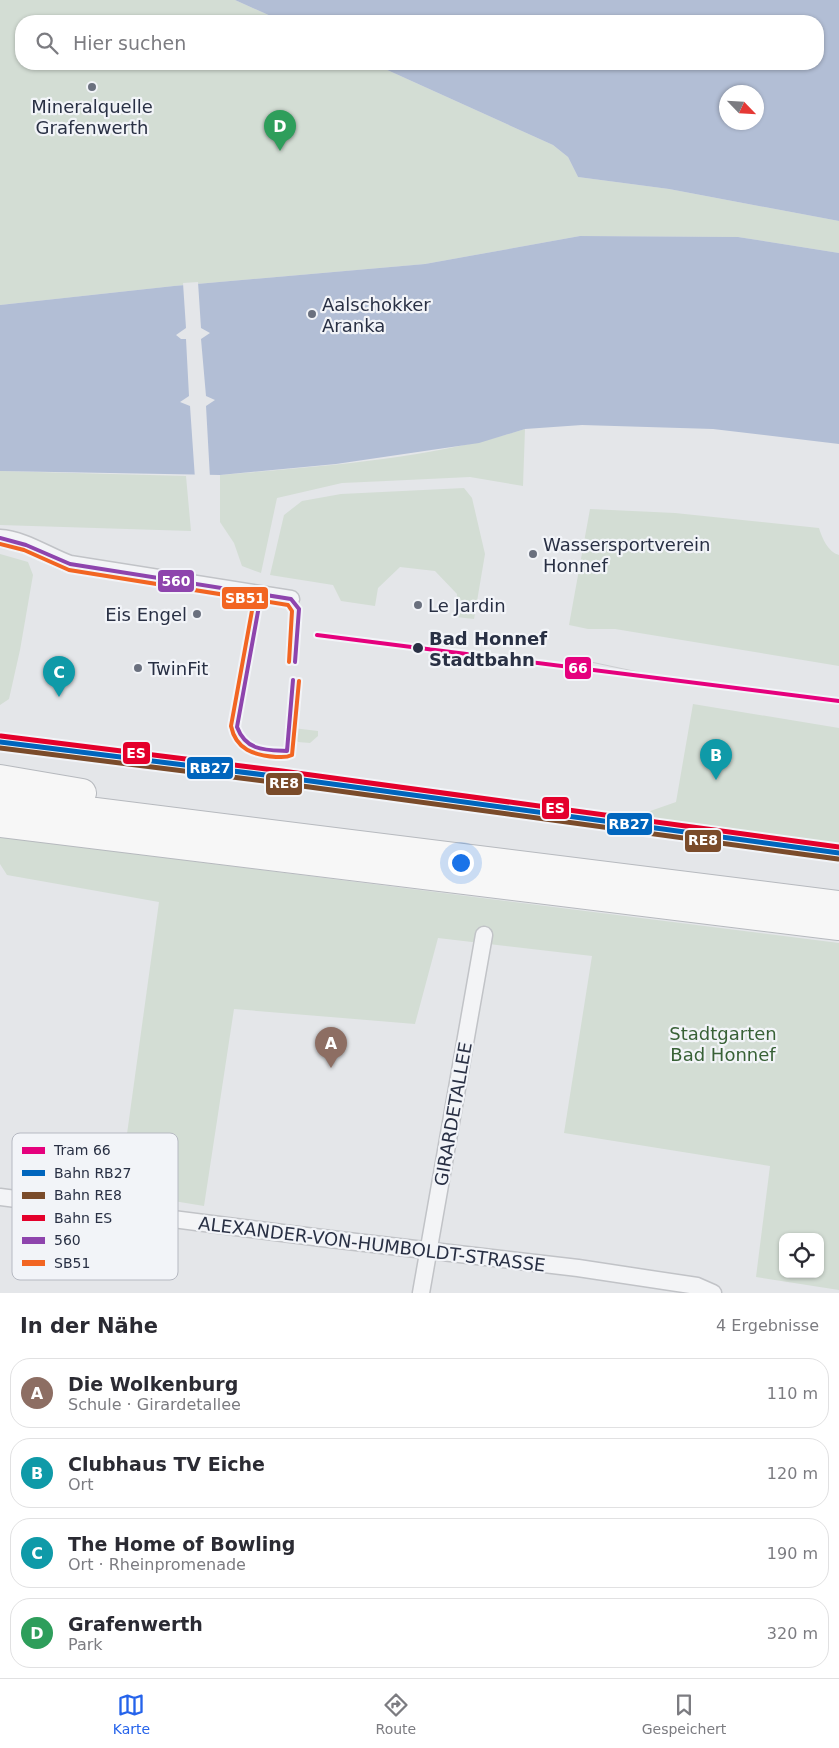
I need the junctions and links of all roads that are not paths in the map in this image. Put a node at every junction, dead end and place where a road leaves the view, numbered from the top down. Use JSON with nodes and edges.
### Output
{"nodes":[{"id":1,"x":0,"y":538,"type":"edge"},
{"id":2,"x":291,"y":599,"type":"dead end"},
{"id":3,"x":0,"y":779,"type":"edge"},
{"id":4,"x":0,"y":800,"type":"edge"},
{"id":5,"x":0,"y":823,"type":"edge"},
{"id":6,"x":231,"y":829,"type":"junction"},
{"id":7,"x":839,"y":904,"type":"edge"},
{"id":8,"x":839,"y":926,"type":"edge"},
{"id":9,"x":484,"y":935,"type":"dead end"},
{"id":10,"x":178,"y":1219,"type":"edge"},
{"id":11,"x":429,"y":1251,"type":"junction"},
{"id":12,"x":421,"y":1293,"type":"edge"},
{"id":13,"x":713,"y":1293,"type":"edge"}],
"edges":[{"from":1,"to":2,"type":"street"},
{"from":3,"to":6,"type":"highway"},
{"from":4,"to":6,"type":"highway"},
{"from":5,"to":8,"type":"highway"},
{"from":6,"to":7,"type":"highway"},
{"from":9,"to":11,"type":"street","name":"GIRARDETALLEE"},
{"from":10,"to":11,"type":"street","name":"ALEXANDER-VON-HUMBOLDT-STRASSE"},
{"from":11,"to":12,"type":"street","name":"GIRARDETALLEE"},
{"from":11,"to":13,"type":"street","name":"ALEXANDER-VON-HUMBOLDT-STRASSE"}]}
